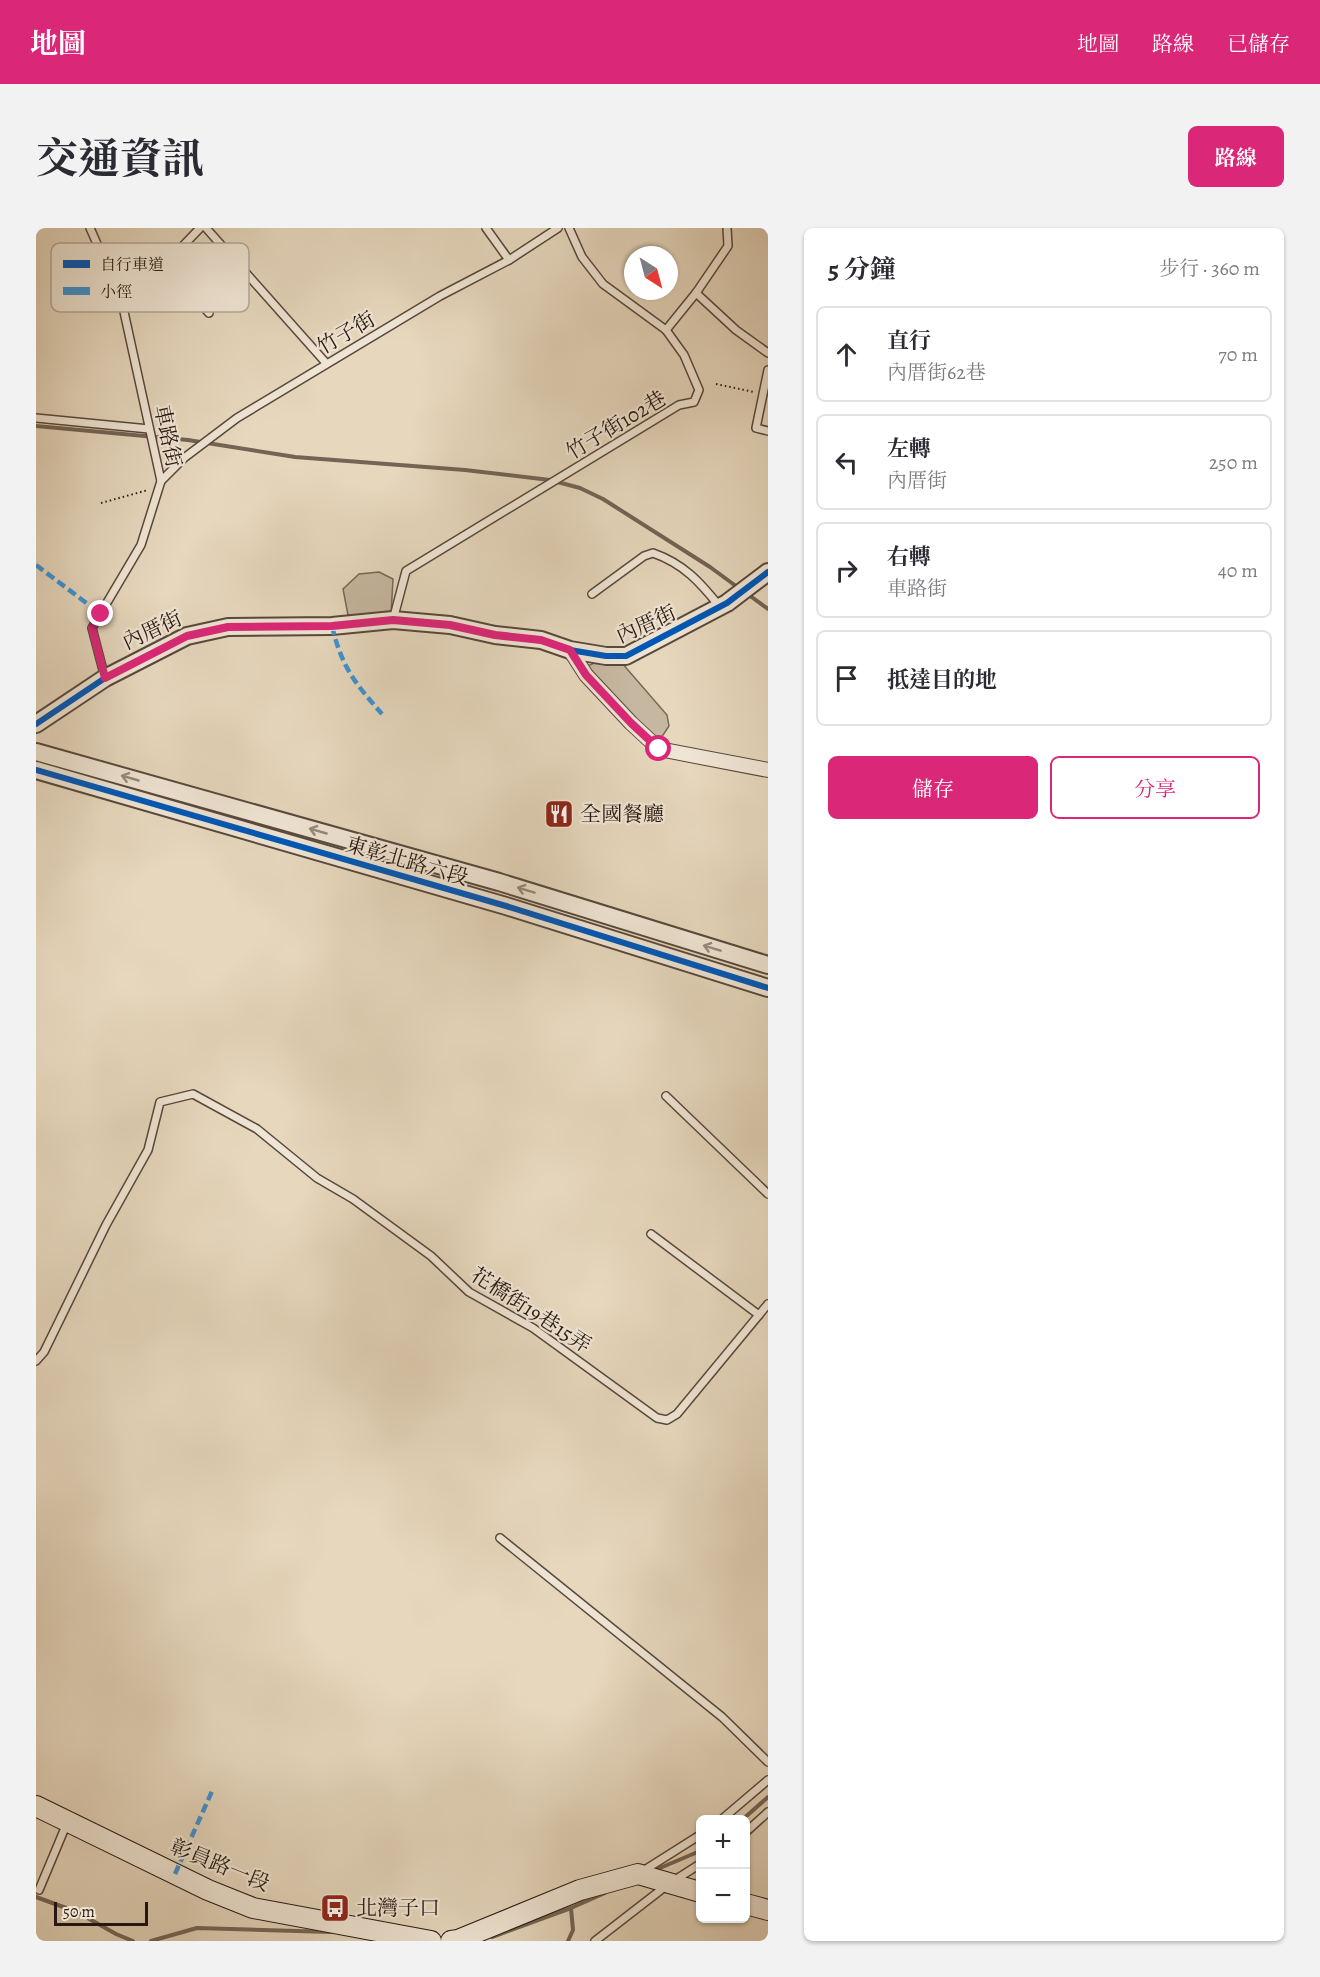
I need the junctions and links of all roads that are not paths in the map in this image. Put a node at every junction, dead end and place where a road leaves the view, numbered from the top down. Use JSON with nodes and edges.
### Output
{"nodes":[{"id":1,"x":90,"y":228,"type":"edge"},
{"id":2,"x":200,"y":228,"type":"edge"},
{"id":3,"x":206,"y":228,"type":"edge"},
{"id":4,"x":486,"y":228,"type":"edge"},
{"id":5,"x":558,"y":228,"type":"edge"},
{"id":6,"x":569,"y":228,"type":"edge"},
{"id":7,"x":727,"y":228,"type":"edge"},
{"id":8,"x":97,"y":243,"type":"edge"},
{"id":9,"x":186,"y":243,"type":"edge"},
{"id":10,"x":219,"y":243,"type":"edge"},
{"id":11,"x":509,"y":260,"type":"junction"},
{"id":12,"x":249,"y":276,"type":"edge"},
{"id":13,"x":696,"y":293,"type":"junction"},
{"id":14,"x":124,"y":312,"type":"edge"},
{"id":15,"x":666,"y":330,"type":"junction"},
{"id":16,"x":768,"y":353,"type":"edge"},
{"id":17,"x":326,"y":363,"type":"junction"},
{"id":18,"x":768,"y":370,"type":"edge"},
{"id":19,"x":36,"y":418,"type":"edge"},
{"id":20,"x":149,"y":429,"type":"junction"},
{"id":21,"x":768,"y":432,"type":"edge"},
{"id":22,"x":161,"y":481,"type":"junction"},
{"id":23,"x":768,"y":572,"type":"edge"},
{"id":24,"x":592,"y":594,"type":"dead end"},
{"id":25,"x":720,"y":607,"type":"junction"},
{"id":26,"x":393,"y":620,"type":"junction"},
{"id":27,"x":570,"y":650,"type":"junction"},
{"id":28,"x":105,"y":678,"type":"junction"},
{"id":29,"x":36,"y":724,"type":"edge"},
{"id":30,"x":36,"y":752,"type":"edge"},
{"id":31,"x":36,"y":770,"type":"edge"},
{"id":32,"x":768,"y":770,"type":"edge"},
{"id":33,"x":768,"y":965,"type":"edge"},
{"id":34,"x":768,"y":988,"type":"edge"},
{"id":35,"x":666,"y":1096,"type":"dead end"},
{"id":36,"x":768,"y":1194,"type":"edge"},
{"id":37,"x":651,"y":1234,"type":"dead end"},
{"id":38,"x":768,"y":1304,"type":"edge"},
{"id":39,"x":759,"y":1315,"type":"junction"},
{"id":40,"x":36,"y":1361,"type":"edge"},
{"id":41,"x":500,"y":1538,"type":"dead end"},
{"id":42,"x":768,"y":1762,"type":"edge"},
{"id":43,"x":768,"y":1780,"type":"edge"},
{"id":44,"x":36,"y":1806,"type":"edge"},
{"id":45,"x":768,"y":1812,"type":"edge"},
{"id":46,"x":727,"y":1815,"type":"edge"},
{"id":47,"x":67,"y":1822,"type":"junction"},
{"id":48,"x":750,"y":1828,"type":"edge"},
{"id":49,"x":696,"y":1837,"type":"edge"},
{"id":50,"x":696,"y":1866,"type":"edge"},
{"id":51,"x":638,"y":1874,"type":"junction"},
{"id":52,"x":669,"y":1884,"type":"junction"},
{"id":53,"x":39,"y":1890,"type":"dead end"},
{"id":54,"x":696,"y":1891,"type":"edge"},
{"id":55,"x":750,"y":1905,"type":"edge"},
{"id":56,"x":768,"y":1911,"type":"edge"},
{"id":57,"x":484,"y":1935,"type":"edge"},
{"id":58,"x":431,"y":1941,"type":"edge"},
{"id":59,"x":451,"y":1941,"type":"edge"},
{"id":60,"x":595,"y":1941,"type":"edge"}],
"edges":[{"from":1,"to":8,"type":"lane","name":"車路街"},
{"from":2,"to":9,"type":"lane"},
{"from":3,"to":10,"type":"lane"},
{"from":4,"to":11,"type":"lane"},
{"from":5,"to":11,"type":"lane","name":"竹子街"},
{"from":6,"to":15,"type":"lane","name":"竹子街102巷"},
{"from":7,"to":13,"type":"lane"},
{"from":11,"to":17,"type":"lane","name":"竹子街"},
{"from":12,"to":17,"type":"lane"},
{"from":13,"to":15,"type":"lane"},
{"from":13,"to":16,"type":"lane"},
{"from":14,"to":20,"type":"lane","name":"車路街"},
{"from":15,"to":26,"type":"lane","name":"竹子街102巷"},
{"from":17,"to":22,"type":"lane","name":"竹子街"},
{"from":18,"to":21,"type":"lane"},
{"from":19,"to":20,"type":"lane"},
{"from":20,"to":22,"type":"lane","name":"車路街"},
{"from":22,"to":28,"type":"lane","name":"車路街"},
{"from":23,"to":25,"type":"street","name":"內厝街"},
{"from":24,"to":25,"type":"lane"},
{"from":25,"to":27,"type":"street","name":"內厝街"},
{"from":26,"to":27,"type":"street","name":"內厝街"},
{"from":26,"to":28,"type":"street","name":"內厝街"},
{"from":27,"to":32,"type":"street"},
{"from":28,"to":29,"type":"street","name":"內厝街"},
{"from":33,"to":30,"type":"street","name":"東彰北路六段","one_way":true},
{"from":31,"to":34,"type":"street","name":"東彰北路六段"},
{"from":35,"to":36,"type":"lane"},
{"from":37,"to":39,"type":"lane"},
{"from":38,"to":39,"type":"lane","name":"花橋街19巷15弄"},
{"from":39,"to":40,"type":"lane","name":"花橋街19巷15弄"},
{"from":41,"to":42,"type":"lane"},
{"from":43,"to":46,"type":"lane"},
{"from":44,"to":47,"type":"main road","name":"彰員路一段"},
{"from":45,"to":48,"type":"lane"},
{"from":47,"to":53,"type":"lane"},
{"from":47,"to":58,"type":"main road","name":"彰員路一段"},
{"from":49,"to":51,"type":"lane"},
{"from":50,"to":52,"type":"lane"},
{"from":51,"to":52,"type":"main road"},
{"from":51,"to":57,"type":"main road"},
{"from":52,"to":54,"type":"main road"},
{"from":52,"to":60,"type":"lane"},
{"from":55,"to":56,"type":"main road"},
{"from":57,"to":59,"type":"main road"}]}
